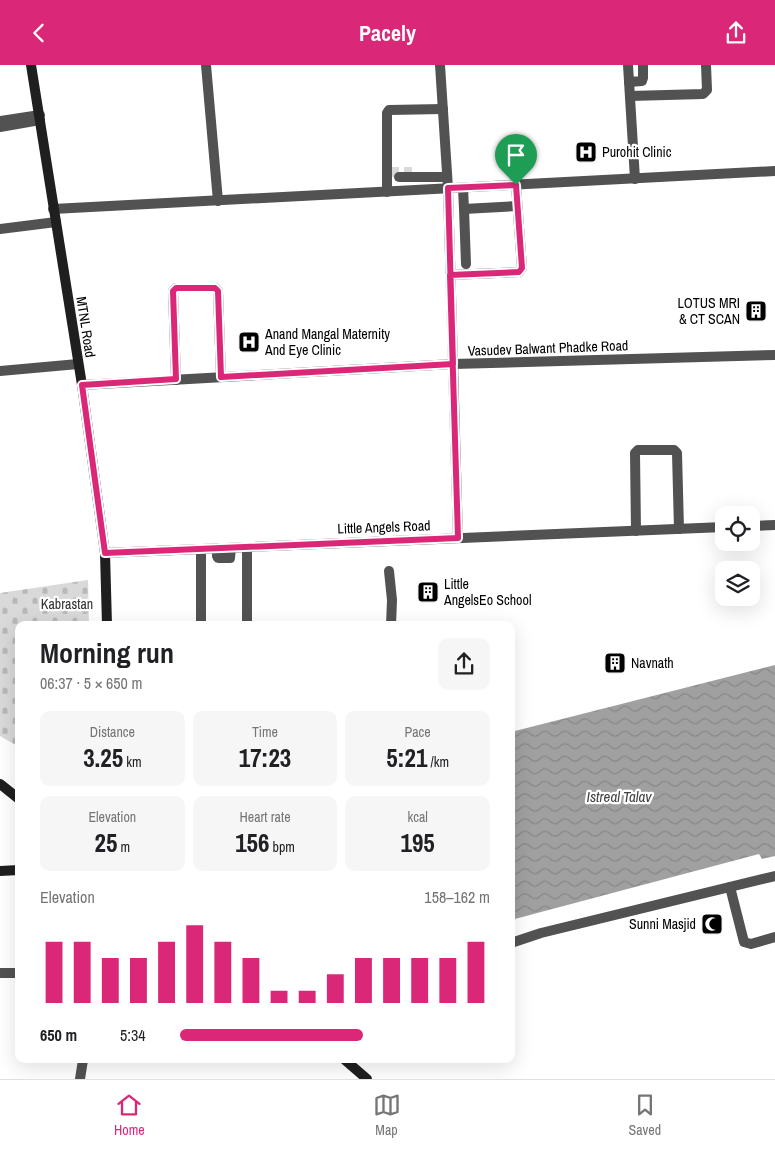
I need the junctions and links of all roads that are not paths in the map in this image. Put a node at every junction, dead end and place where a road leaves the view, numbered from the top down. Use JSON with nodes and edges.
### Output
{"nodes":[{"id":1,"x":31,"y":65,"type":"edge"},
{"id":2,"x":206,"y":65,"type":"edge"},
{"id":3,"x":440,"y":65,"type":"edge"},
{"id":4,"x":628,"y":65,"type":"edge"},
{"id":5,"x":643,"y":65,"type":"edge"},
{"id":6,"x":706,"y":65,"type":"edge"},
{"id":7,"x":630,"y":82,"type":"junction"},
{"id":8,"x":630,"y":96,"type":"junction"},
{"id":9,"x":443,"y":109,"type":"junction"},
{"id":10,"x":40,"y":118,"type":"junction"},
{"id":11,"x":0,"y":121,"type":"edge"},
{"id":12,"x":0,"y":127,"type":"edge"},
{"id":13,"x":775,"y":171,"type":"edge"},
{"id":14,"x":391,"y":175,"type":"junction"},
{"id":15,"x":447,"y":175,"type":"junction"},
{"id":16,"x":635,"y":179,"type":"junction"},
{"id":17,"x":516,"y":185,"type":"junction"},
{"id":18,"x":448,"y":188,"type":"junction"},
{"id":19,"x":463,"y":188,"type":"junction"},
{"id":20,"x":389,"y":192,"type":"junction"},
{"id":21,"x":218,"y":201,"type":"junction"},
{"id":22,"x":518,"y":206,"type":"junction"},
{"id":23,"x":53,"y":209,"type":"junction"},
{"id":24,"x":464,"y":209,"type":"junction"},
{"id":25,"x":56,"y":222,"type":"junction"},
{"id":26,"x":0,"y":229,"type":"edge"},
{"id":27,"x":466,"y":264,"type":"dead end"},
{"id":28,"x":450,"y":275,"type":"junction"},
{"id":29,"x":775,"y":355,"type":"edge"},
{"id":30,"x":78,"y":364,"type":"junction"},
{"id":31,"x":453,"y":364,"type":"junction"},
{"id":32,"x":0,"y":371,"type":"edge"},
{"id":33,"x":221,"y":377,"type":"junction"},
{"id":34,"x":176,"y":379,"type":"junction"},
{"id":35,"x":82,"y":385,"type":"junction"},
{"id":36,"x":775,"y":525,"type":"edge"},
{"id":37,"x":760,"y":526,"type":"edge"},
{"id":38,"x":715,"y":527,"type":"edge"},
{"id":39,"x":679,"y":529,"type":"junction"},
{"id":40,"x":636,"y":531,"type":"junction"},
{"id":41,"x":458,"y":538,"type":"junction"},
{"id":42,"x":248,"y":547,"type":"junction"},
{"id":43,"x":201,"y":549,"type":"junction"},
{"id":44,"x":105,"y":553,"type":"junction"},
{"id":45,"x":389,"y":571,"type":"dead end"},
{"id":46,"x":107,"y":621,"type":"edge"},
{"id":47,"x":201,"y":621,"type":"edge"},
{"id":48,"x":247,"y":621,"type":"edge"},
{"id":49,"x":391,"y":621,"type":"edge"},
{"id":50,"x":0,"y":784,"type":"edge"},
{"id":51,"x":15,"y":796,"type":"edge"},
{"id":52,"x":15,"y":870,"type":"edge"},
{"id":53,"x":0,"y":871,"type":"edge"},
{"id":54,"x":775,"y":876,"type":"edge"},
{"id":55,"x":730,"y":887,"type":"junction"},
{"id":56,"x":775,"y":937,"type":"edge"},
{"id":57,"x":515,"y":942,"type":"edge"},
{"id":58,"x":0,"y":973,"type":"edge"},
{"id":59,"x":15,"y":973,"type":"edge"},
{"id":60,"x":83,"y":1063,"type":"edge"},
{"id":61,"x":348,"y":1063,"type":"edge"},
{"id":62,"x":80,"y":1079,"type":"edge"},
{"id":63,"x":367,"y":1079,"type":"edge"}],
"edges":[{"from":1,"to":10,"type":"street","name":"MTNL Road"},
{"from":2,"to":21,"type":"street"},
{"from":3,"to":9,"type":"street"},
{"from":4,"to":7,"type":"street"},
{"from":5,"to":7,"type":"street"},
{"from":6,"to":8,"type":"street"},
{"from":7,"to":8,"type":"street"},
{"from":8,"to":16,"type":"street"},
{"from":9,"to":14,"type":"street"},
{"from":9,"to":15,"type":"street"},
{"from":10,"to":11,"type":"street"},
{"from":10,"to":12,"type":"street"},
{"from":10,"to":23,"type":"street","name":"MTNL Road"},
{"from":13,"to":16,"type":"street"},
{"from":14,"to":15,"type":"street"},
{"from":14,"to":20,"type":"street"},
{"from":15,"to":18,"type":"street"},
{"from":16,"to":17,"type":"street"},
{"from":17,"to":19,"type":"street"},
{"from":17,"to":22,"type":"street"},
{"from":18,"to":19,"type":"street"},
{"from":18,"to":20,"type":"street"},
{"from":18,"to":28,"type":"street"},
{"from":19,"to":24,"type":"street"},
{"from":20,"to":21,"type":"street"},
{"from":21,"to":23,"type":"street"},
{"from":22,"to":24,"type":"street"},
{"from":22,"to":28,"type":"street"},
{"from":23,"to":25,"type":"street","name":"MTNL Road"},
{"from":24,"to":27,"type":"street"},
{"from":25,"to":26,"type":"street"},
{"from":25,"to":30,"type":"street","name":"MTNL Road"},
{"from":28,"to":31,"type":"street"},
{"from":29,"to":31,"type":"street","name":"Vasudev Balwant Phadke Road"},
{"from":30,"to":32,"type":"street"},
{"from":30,"to":35,"type":"street","name":"MTNL Road"},
{"from":31,"to":33,"type":"street","name":"Vasudev Balwant Phadke Road"},
{"from":31,"to":41,"type":"street"},
{"from":33,"to":34,"type":"street","name":"Vasudev Balwant Phadke Road"},
{"from":33,"to":34,"type":"street"},
{"from":34,"to":35,"type":"street","name":"Vasudev Balwant Phadke Road"},
{"from":35,"to":44,"type":"street","name":"MTNL Road"},
{"from":36,"to":37,"type":"street"},
{"from":38,"to":39,"type":"street","name":"Little Angels Road"},
{"from":39,"to":40,"type":"street","name":"Little Angels Road"},
{"from":39,"to":40,"type":"street"},
{"from":40,"to":41,"type":"street","name":"Little Angels Road"},
{"from":41,"to":42,"type":"street","name":"Little Angels Road"},
{"from":42,"to":43,"type":"street","name":"Little Angels Road"},
{"from":42,"to":48,"type":"street"},
{"from":43,"to":44,"type":"street","name":"Little Angels Road"},
{"from":43,"to":47,"type":"street"},
{"from":44,"to":46,"type":"street","name":"MTNL Road"},
{"from":45,"to":49,"type":"street"},
{"from":50,"to":51,"type":"street"},
{"from":52,"to":53,"type":"street"},
{"from":54,"to":55,"type":"street"},
{"from":55,"to":56,"type":"street"},
{"from":55,"to":57,"type":"street"},
{"from":58,"to":59,"type":"street"},
{"from":60,"to":62,"type":"street"},
{"from":61,"to":63,"type":"street"}]}
